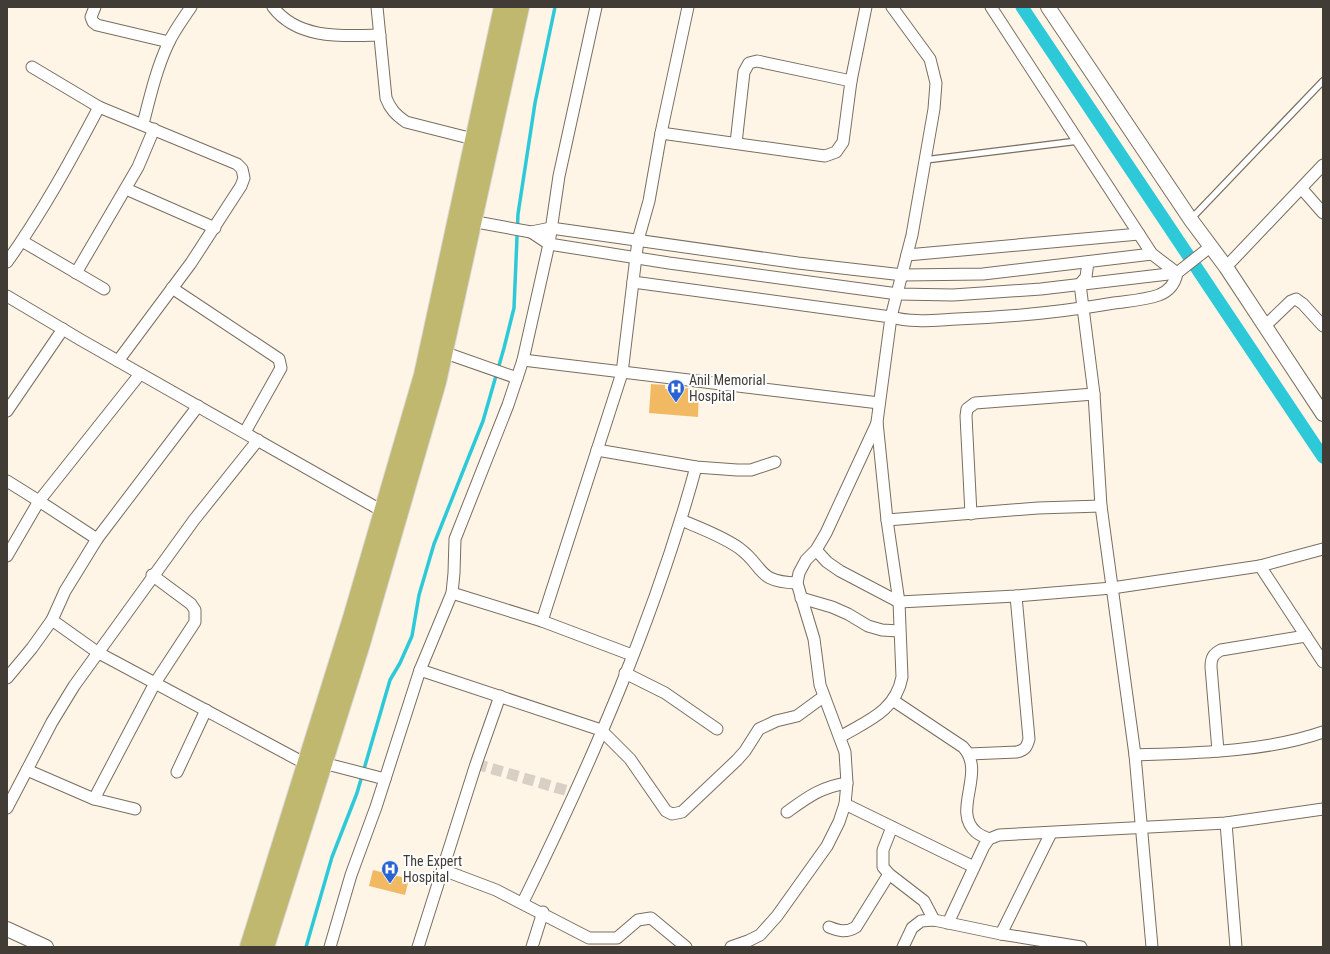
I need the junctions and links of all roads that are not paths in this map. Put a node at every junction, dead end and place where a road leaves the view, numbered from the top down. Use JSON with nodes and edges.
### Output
{"nodes":[{"id":1,"x":95,"y":7,"type":"edge"},
{"id":2,"x":191,"y":7,"type":"edge"},
{"id":3,"x":274,"y":7,"type":"edge"},
{"id":4,"x":377,"y":7,"type":"edge"},
{"id":5,"x":503,"y":7,"type":"edge"},
{"id":6,"x":520,"y":7,"type":"edge"},
{"id":7,"x":596,"y":7,"type":"edge"},
{"id":8,"x":688,"y":7,"type":"edge"},
{"id":9,"x":866,"y":7,"type":"edge"},
{"id":10,"x":892,"y":7,"type":"edge"},
{"id":11,"x":991,"y":7,"type":"edge"},
{"id":12,"x":1048,"y":7,"type":"edge"},
{"id":13,"x":380,"y":35,"type":"junction"},
{"id":14,"x":169,"y":42,"type":"junction"},
{"id":15,"x":32,"y":67,"type":"dead end"},
{"id":16,"x":851,"y":81,"type":"junction"},
{"id":17,"x":1323,"y":81,"type":"edge"},
{"id":18,"x":99,"y":107,"type":"junction"},
{"id":19,"x":143,"y":124,"type":"junction"},
{"id":20,"x":154,"y":129,"type":"junction"},
{"id":21,"x":661,"y":133,"type":"junction"},
{"id":22,"x":473,"y":139,"type":"junction"},
{"id":23,"x":1078,"y":141,"type":"junction"},
{"id":24,"x":736,"y":142,"type":"junction"},
{"id":25,"x":925,"y":160,"type":"junction"},
{"id":26,"x":1323,"y":166,"type":"edge"},
{"id":27,"x":126,"y":189,"type":"junction"},
{"id":28,"x":1302,"y":189,"type":"junction"},
{"id":29,"x":1323,"y":212,"type":"edge"},
{"id":30,"x":1191,"y":220,"type":"junction"},
{"id":31,"x":471,"y":221,"type":"junction"},
{"id":32,"x":216,"y":228,"type":"junction"},
{"id":33,"x":551,"y":228,"type":"junction"},
{"id":34,"x":531,"y":232,"type":"junction"},
{"id":35,"x":1139,"y":234,"type":"junction"},
{"id":36,"x":638,"y":240,"type":"junction"},
{"id":37,"x":22,"y":242,"type":"junction"},
{"id":38,"x":549,"y":244,"type":"junction"},
{"id":39,"x":1207,"y":249,"type":"junction"},
{"id":40,"x":1152,"y":254,"type":"junction"},
{"id":41,"x":907,"y":255,"type":"junction"},
{"id":42,"x":636,"y":258,"type":"junction"},
{"id":43,"x":7,"y":262,"type":"edge"},
{"id":44,"x":1088,"y":262,"type":"junction"},
{"id":45,"x":1226,"y":267,"type":"junction"},
{"id":46,"x":1180,"y":271,"type":"junction"},
{"id":47,"x":76,"y":273,"type":"junction"},
{"id":48,"x":903,"y":275,"type":"junction"},
{"id":49,"x":633,"y":282,"type":"junction"},
{"id":50,"x":1080,"y":284,"type":"junction"},
{"id":51,"x":172,"y":288,"type":"junction"},
{"id":52,"x":104,"y":289,"type":"dead end"},
{"id":53,"x":898,"y":294,"type":"junction"},
{"id":54,"x":7,"y":296,"type":"edge"},
{"id":55,"x":1082,"y":308,"type":"junction"},
{"id":56,"x":891,"y":316,"type":"junction"},
{"id":57,"x":1265,"y":326,"type":"junction"},
{"id":58,"x":1323,"y":326,"type":"edge"},
{"id":59,"x":63,"y":329,"type":"junction"},
{"id":60,"x":443,"y":352,"type":"junction"},
{"id":61,"x":523,"y":360,"type":"junction"},
{"id":62,"x":118,"y":361,"type":"junction"},
{"id":63,"x":622,"y":373,"type":"junction"},
{"id":64,"x":140,"y":374,"type":"junction"},
{"id":65,"x":517,"y":378,"type":"junction"},
{"id":66,"x":1094,"y":394,"type":"junction"},
{"id":67,"x":879,"y":403,"type":"junction"},
{"id":68,"x":198,"y":406,"type":"junction"},
{"id":69,"x":7,"y":412,"type":"edge"},
{"id":70,"x":1323,"y":414,"type":"edge"},
{"id":71,"x":877,"y":422,"type":"junction"},
{"id":72,"x":245,"y":432,"type":"junction"},
{"id":73,"x":258,"y":440,"type":"junction"},
{"id":74,"x":597,"y":450,"type":"junction"},
{"id":75,"x":775,"y":462,"type":"dead end"},
{"id":76,"x":696,"y":466,"type":"junction"},
{"id":77,"x":7,"y":481,"type":"edge"},
{"id":78,"x":39,"y":501,"type":"junction"},
{"id":79,"x":1101,"y":506,"type":"junction"},
{"id":80,"x":384,"y":512,"type":"junction"},
{"id":81,"x":971,"y":514,"type":"junction"},
{"id":82,"x":681,"y":520,"type":"junction"},
{"id":83,"x":887,"y":520,"type":"junction"},
{"id":84,"x":97,"y":539,"type":"junction"},
{"id":85,"x":1323,"y":549,"type":"edge"},
{"id":86,"x":816,"y":550,"type":"junction"},
{"id":87,"x":7,"y":556,"type":"edge"},
{"id":88,"x":1260,"y":566,"type":"junction"},
{"id":89,"x":152,"y":575,"type":"junction"},
{"id":90,"x":797,"y":583,"type":"junction"},
{"id":91,"x":1112,"y":588,"type":"junction"},
{"id":92,"x":452,"y":593,"type":"junction"},
{"id":93,"x":1016,"y":596,"type":"junction"},
{"id":94,"x":801,"y":598,"type":"junction"},
{"id":95,"x":899,"y":602,"type":"junction"},
{"id":96,"x":52,"y":620,"type":"junction"},
{"id":97,"x":542,"y":621,"type":"junction"},
{"id":98,"x":900,"y":631,"type":"junction"},
{"id":99,"x":1306,"y":636,"type":"junction"},
{"id":100,"x":97,"y":652,"type":"junction"},
{"id":101,"x":632,"y":654,"type":"junction"},
{"id":102,"x":1323,"y":662,"type":"edge"},
{"id":103,"x":420,"y":670,"type":"junction"},
{"id":104,"x":625,"y":673,"type":"junction"},
{"id":105,"x":7,"y":678,"type":"edge"},
{"id":106,"x":155,"y":683,"type":"junction"},
{"id":107,"x":500,"y":696,"type":"junction"},
{"id":108,"x":823,"y":697,"type":"junction"},
{"id":109,"x":894,"y":701,"type":"junction"},
{"id":110,"x":206,"y":710,"type":"junction"},
{"id":111,"x":717,"y":729,"type":"dead end"},
{"id":112,"x":601,"y":730,"type":"junction"},
{"id":113,"x":1323,"y":732,"type":"edge"},
{"id":114,"x":840,"y":737,"type":"junction"},
{"id":115,"x":1218,"y":751,"type":"junction"},
{"id":116,"x":970,"y":754,"type":"junction"},
{"id":117,"x":1135,"y":755,"type":"junction"},
{"id":118,"x":315,"y":763,"type":"junction"},
{"id":119,"x":26,"y":770,"type":"junction"},
{"id":120,"x":177,"y":772,"type":"dead end"},
{"id":121,"x":385,"y":779,"type":"junction"},
{"id":122,"x":847,"y":783,"type":"junction"},
{"id":123,"x":94,"y":799,"type":"junction"},
{"id":124,"x":845,"y":804,"type":"junction"},
{"id":125,"x":7,"y":808,"type":"edge"},
{"id":126,"x":135,"y":809,"type":"dead end"},
{"id":127,"x":1323,"y":809,"type":"edge"},
{"id":128,"x":787,"y":812,"type":"dead end"},
{"id":129,"x":1226,"y":823,"type":"junction"},
{"id":130,"x":892,"y":827,"type":"junction"},
{"id":131,"x":1142,"y":829,"type":"junction"},
{"id":132,"x":1051,"y":833,"type":"junction"},
{"id":133,"x":989,"y":840,"type":"junction"},
{"id":134,"x":974,"y":867,"type":"junction"},
{"id":135,"x":443,"y":870,"type":"junction"},
{"id":136,"x":889,"y":874,"type":"junction"},
{"id":137,"x":524,"y":902,"type":"junction"},
{"id":138,"x":543,"y":912,"type":"junction"},
{"id":139,"x":934,"y":920,"type":"junction"},
{"id":140,"x":948,"y":924,"type":"junction"},
{"id":141,"x":829,"y":927,"type":"dead end"},
{"id":142,"x":7,"y":929,"type":"edge"},
{"id":143,"x":1001,"y":934,"type":"junction"},
{"id":144,"x":533,"y":946,"type":"edge"},
{"id":145,"x":46,"y":947,"type":"edge"},
{"id":146,"x":249,"y":947,"type":"edge"},
{"id":147,"x":265,"y":947,"type":"edge"},
{"id":148,"x":330,"y":947,"type":"edge"},
{"id":149,"x":418,"y":947,"type":"edge"},
{"id":150,"x":686,"y":947,"type":"edge"},
{"id":151,"x":731,"y":947,"type":"edge"},
{"id":152,"x":903,"y":947,"type":"edge"},
{"id":153,"x":1080,"y":947,"type":"edge"},
{"id":154,"x":1152,"y":947,"type":"edge"},
{"id":155,"x":1236,"y":947,"type":"edge"}],
"edges":[{"from":1,"to":14,"type":"street"},
{"from":2,"to":14,"type":"street"},
{"from":3,"to":13,"type":"street"},
{"from":4,"to":13,"type":"street"},
{"from":5,"to":22,"type":"highway"},
{"from":6,"to":31,"type":"highway"},
{"from":7,"to":33,"type":"street"},
{"from":8,"to":21,"type":"street"},
{"from":9,"to":16,"type":"street"},
{"from":10,"to":25,"type":"street"},
{"from":11,"to":23,"type":"street"},
{"from":12,"to":30,"type":"street"},
{"from":13,"to":22,"type":"street"},
{"from":14,"to":19,"type":"street"},
{"from":15,"to":18,"type":"street"},
{"from":16,"to":24,"type":"street"},
{"from":16,"to":24,"type":"street"},
{"from":17,"to":30,"type":"lane"},
{"from":18,"to":19,"type":"street"},
{"from":18,"to":37,"type":"street"},
{"from":19,"to":20,"type":"street"},
{"from":20,"to":27,"type":"street"},
{"from":20,"to":32,"type":"street"},
{"from":21,"to":24,"type":"street"},
{"from":21,"to":36,"type":"street"},
{"from":22,"to":80,"type":"highway"},
{"from":23,"to":25,"type":"lane"},
{"from":23,"to":35,"type":"street"},
{"from":25,"to":41,"type":"street"},
{"from":26,"to":28,"type":"street"},
{"from":27,"to":32,"type":"street"},
{"from":27,"to":47,"type":"street"},
{"from":28,"to":29,"type":"street"},
{"from":28,"to":45,"type":"street"},
{"from":30,"to":39,"type":"street"},
{"from":31,"to":34,"type":"street"},
{"from":31,"to":60,"type":"highway"},
{"from":32,"to":51,"type":"street"},
{"from":33,"to":34,"type":"street"},
{"from":33,"to":36,"type":"street"},
{"from":33,"to":38,"type":"street"},
{"from":34,"to":38,"type":"street"},
{"from":35,"to":40,"type":"street"},
{"from":35,"to":41,"type":"street"},
{"from":36,"to":42,"type":"street"},
{"from":36,"to":48,"type":"street"},
{"from":37,"to":43,"type":"street"},
{"from":37,"to":47,"type":"street"},
{"from":38,"to":42,"type":"street"},
{"from":38,"to":61,"type":"street"},
{"from":39,"to":45,"type":"street"},
{"from":39,"to":46,"type":"street"},
{"from":40,"to":44,"type":"street"},
{"from":40,"to":46,"type":"street"},
{"from":41,"to":48,"type":"street"},
{"from":42,"to":49,"type":"street"},
{"from":42,"to":53,"type":"street"},
{"from":44,"to":48,"type":"street"},
{"from":44,"to":50,"type":"street"},
{"from":45,"to":57,"type":"street"},
{"from":46,"to":50,"type":"street"},
{"from":46,"to":55,"type":"street"},
{"from":47,"to":52,"type":"street"},
{"from":48,"to":53,"type":"street"},
{"from":49,"to":56,"type":"street"},
{"from":49,"to":63,"type":"street"},
{"from":50,"to":53,"type":"street"},
{"from":50,"to":55,"type":"street"},
{"from":51,"to":62,"type":"street"},
{"from":51,"to":72,"type":"street"},
{"from":53,"to":56,"type":"street"},
{"from":54,"to":59,"type":"street"},
{"from":55,"to":56,"type":"street"},
{"from":55,"to":66,"type":"street"},
{"from":56,"to":67,"type":"street"},
{"from":57,"to":58,"type":"street"},
{"from":57,"to":70,"type":"street"},
{"from":59,"to":62,"type":"street"},
{"from":59,"to":69,"type":"street"},
{"from":60,"to":65,"type":"street"},
{"from":60,"to":118,"type":"highway"},
{"from":61,"to":63,"type":"street"},
{"from":61,"to":65,"type":"street"},
{"from":62,"to":64,"type":"street"},
{"from":63,"to":67,"type":"street"},
{"from":63,"to":74,"type":"street"},
{"from":64,"to":68,"type":"street"},
{"from":64,"to":78,"type":"street"},
{"from":65,"to":92,"type":"street"},
{"from":66,"to":79,"type":"street"},
{"from":66,"to":81,"type":"street"},
{"from":67,"to":71,"type":"street"},
{"from":68,"to":72,"type":"street"},
{"from":68,"to":84,"type":"street"},
{"from":71,"to":83,"type":"street"},
{"from":71,"to":86,"type":"street"},
{"from":72,"to":73,"type":"street"},
{"from":73,"to":80,"type":"street"},
{"from":73,"to":89,"type":"street"},
{"from":74,"to":76,"type":"street"},
{"from":74,"to":97,"type":"street"},
{"from":75,"to":76,"type":"street"},
{"from":76,"to":82,"type":"street"},
{"from":77,"to":78,"type":"street"},
{"from":78,"to":84,"type":"street"},
{"from":78,"to":87,"type":"street"},
{"from":79,"to":81,"type":"street"},
{"from":79,"to":91,"type":"street"},
{"from":80,"to":118,"type":"highway"},
{"from":81,"to":83,"type":"street"},
{"from":82,"to":90,"type":"street"},
{"from":82,"to":101,"type":"street"},
{"from":83,"to":95,"type":"street"},
{"from":84,"to":96,"type":"street"},
{"from":85,"to":88,"type":"street"},
{"from":86,"to":90,"type":"street"},
{"from":86,"to":95,"type":"street"},
{"from":88,"to":91,"type":"street"},
{"from":88,"to":99,"type":"street"},
{"from":89,"to":100,"type":"street"},
{"from":89,"to":106,"type":"street"},
{"from":90,"to":94,"type":"street"},
{"from":91,"to":93,"type":"street"},
{"from":91,"to":117,"type":"street"},
{"from":92,"to":97,"type":"street"},
{"from":92,"to":103,"type":"street"},
{"from":93,"to":95,"type":"street"},
{"from":93,"to":116,"type":"street"},
{"from":94,"to":98,"type":"street"},
{"from":94,"to":108,"type":"street"},
{"from":95,"to":98,"type":"street"},
{"from":96,"to":100,"type":"street"},
{"from":96,"to":105,"type":"street"},
{"from":97,"to":101,"type":"street"},
{"from":98,"to":109,"type":"street"},
{"from":99,"to":102,"type":"street"},
{"from":99,"to":115,"type":"street"},
{"from":100,"to":106,"type":"street"},
{"from":100,"to":119,"type":"street"},
{"from":101,"to":104,"type":"street"},
{"from":103,"to":107,"type":"street"},
{"from":103,"to":121,"type":"street"},
{"from":104,"to":111,"type":"street"},
{"from":104,"to":112,"type":"street"},
{"from":106,"to":110,"type":"street"},
{"from":106,"to":123,"type":"street"},
{"from":107,"to":112,"type":"street"},
{"from":107,"to":135,"type":"street"},
{"from":108,"to":112,"type":"street"},
{"from":108,"to":114,"type":"street"},
{"from":109,"to":114,"type":"street"},
{"from":109,"to":116,"type":"street"},
{"from":110,"to":118,"type":"street"},
{"from":110,"to":120,"type":"street"},
{"from":112,"to":137,"type":"street"},
{"from":113,"to":115,"type":"street"},
{"from":114,"to":122,"type":"street"},
{"from":115,"to":117,"type":"street"},
{"from":116,"to":133,"type":"street"},
{"from":117,"to":131,"type":"street"},
{"from":118,"to":121,"type":"street"},
{"from":118,"to":146,"type":"highway"},
{"from":118,"to":147,"type":"highway"},
{"from":119,"to":123,"type":"street"},
{"from":119,"to":125,"type":"street"},
{"from":121,"to":148,"type":"street"},
{"from":122,"to":124,"type":"street"},
{"from":122,"to":128,"type":"street"},
{"from":123,"to":126,"type":"street"},
{"from":124,"to":130,"type":"street"},
{"from":124,"to":151,"type":"street"},
{"from":127,"to":129,"type":"street"},
{"from":129,"to":131,"type":"street"},
{"from":129,"to":155,"type":"street"},
{"from":130,"to":134,"type":"street"},
{"from":130,"to":136,"type":"street"},
{"from":131,"to":132,"type":"street"},
{"from":131,"to":154,"type":"street"},
{"from":132,"to":133,"type":"street"},
{"from":132,"to":143,"type":"street"},
{"from":133,"to":134,"type":"street"},
{"from":134,"to":140,"type":"street"},
{"from":135,"to":137,"type":"street"},
{"from":135,"to":149,"type":"street"},
{"from":136,"to":139,"type":"street"},
{"from":136,"to":141,"type":"street"},
{"from":137,"to":138,"type":"street"},
{"from":138,"to":144,"type":"street"},
{"from":138,"to":150,"type":"street"},
{"from":139,"to":140,"type":"street"},
{"from":139,"to":152,"type":"street"},
{"from":140,"to":143,"type":"street"},
{"from":142,"to":145,"type":"street"},
{"from":143,"to":153,"type":"street"}]}
